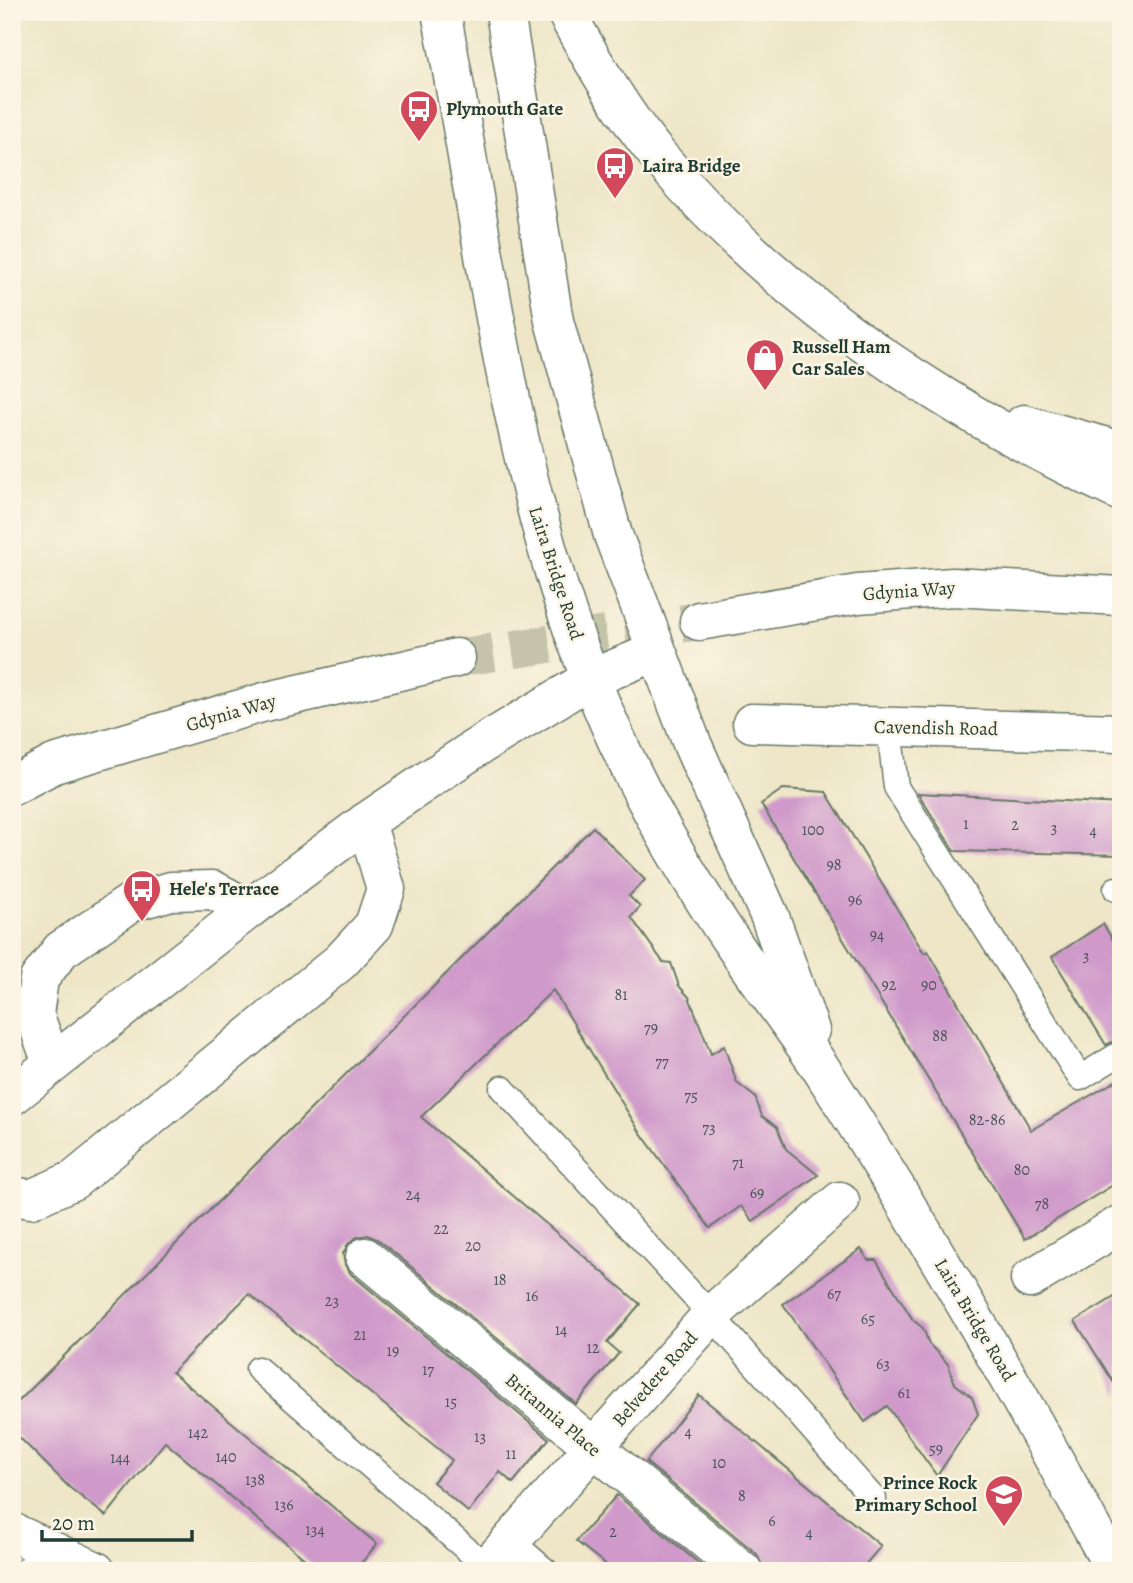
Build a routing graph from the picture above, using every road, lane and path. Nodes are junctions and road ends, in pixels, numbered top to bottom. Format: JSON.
{"nodes":[{"id":1,"x":441,"y":12,"type":"edge"},
{"id":2,"x":505,"y":12,"type":"edge"},
{"id":3,"x":566,"y":12,"type":"edge"},
{"id":4,"x":955,"y":404,"type":"junction"},
{"id":5,"x":1121,"y":452,"type":"edge"},
{"id":6,"x":1121,"y":492,"type":"edge"},
{"id":7,"x":1121,"y":596,"type":"edge"},
{"id":8,"x":699,"y":621,"type":"tunnel mouth"},
{"id":9,"x":655,"y":652,"type":"junction"},
{"id":10,"x":456,"y":658,"type":"tunnel mouth"},
{"id":11,"x":590,"y":678,"type":"junction"},
{"id":12,"x":752,"y":723,"type":"dead end"},
{"id":13,"x":889,"y":727,"type":"junction"},
{"id":14,"x":1121,"y":733,"type":"edge"},
{"id":15,"x":12,"y":786,"type":"edge"},
{"id":16,"x":366,"y":822,"type":"junction"},
{"id":17,"x":249,"y":909,"type":"junction"},
{"id":18,"x":1121,"y":1053,"type":"edge"},
{"id":19,"x":52,"y":1063,"type":"junction"},
{"id":20,"x":826,"y":1075,"type":"junction"},
{"id":21,"x":502,"y":1088,"type":"dead end"},
{"id":22,"x":12,"y":1096,"type":"edge"},
{"id":23,"x":12,"y":1196,"type":"edge"},
{"id":24,"x":840,"y":1202,"type":"dead end"},
{"id":25,"x":1121,"y":1224,"type":"edge"},
{"id":26,"x":365,"y":1257,"type":"dead end"},
{"id":27,"x":1030,"y":1279,"type":"dead end"},
{"id":28,"x":711,"y":1315,"type":"junction"},
{"id":29,"x":258,"y":1369,"type":"dead end"},
{"id":30,"x":593,"y":1449,"type":"junction"},
{"id":31,"x":874,"y":1499,"type":"dead end"},
{"id":32,"x":12,"y":1532,"type":"edge"},
{"id":33,"x":494,"y":1560,"type":"edge"},
{"id":34,"x":37,"y":1561,"type":"edge"},
{"id":35,"x":96,"y":1571,"type":"edge"},
{"id":36,"x":546,"y":1571,"type":"edge"},
{"id":37,"x":743,"y":1571,"type":"edge"},
{"id":38,"x":1115,"y":1571,"type":"edge"}],
"edges":[{"from":1,"to":11,"type":"main road","name":"Laira Bridge Road"},
{"from":2,"to":9,"type":"main road","name":"Laira Bridge Road"},
{"from":3,"to":4,"type":"main road"},
{"from":4,"to":5,"type":"main road"},
{"from":4,"to":6,"type":"main road"},
{"from":7,"to":8,"type":"main road","name":"Gdynia Way"},
{"from":9,"to":11,"type":"main road"},
{"from":9,"to":20,"type":"main road","name":"Laira Bridge Road"},
{"from":10,"to":15,"type":"main road","name":"Gdynia Way"},
{"from":11,"to":16,"type":"main road"},
{"from":11,"to":20,"type":"main road","name":"Laira Bridge Road"},
{"from":12,"to":13,"type":"main road","name":"Cavendish Road"},
{"from":13,"to":14,"type":"main road","name":"Cavendish Road"},
{"from":13,"to":18,"type":"lane"},
{"from":16,"to":17,"type":"main road"},
{"from":16,"to":23,"type":"main road"},
{"from":17,"to":19,"type":"main road"},
{"from":17,"to":19,"type":"main road"},
{"from":19,"to":22,"type":"main road"},
{"from":20,"to":38,"type":"main road","name":"Laira Bridge Road"},
{"from":21,"to":28,"type":"lane"},
{"from":24,"to":28,"type":"main road","name":"Belvedere Road"},
{"from":25,"to":27,"type":"main road"},
{"from":26,"to":30,"type":"main road","name":"Britannia Place"},
{"from":28,"to":30,"type":"main road","name":"Belvedere Road"},
{"from":28,"to":31,"type":"lane"},
{"from":29,"to":33,"type":"lane"},
{"from":30,"to":33,"type":"main road","name":"Belvedere Road"},
{"from":30,"to":37,"type":"main road","name":"Britannia Place"},
{"from":32,"to":34,"type":"main road"},
{"from":33,"to":36,"type":"lane"},
{"from":34,"to":35,"type":"main road"}]}
